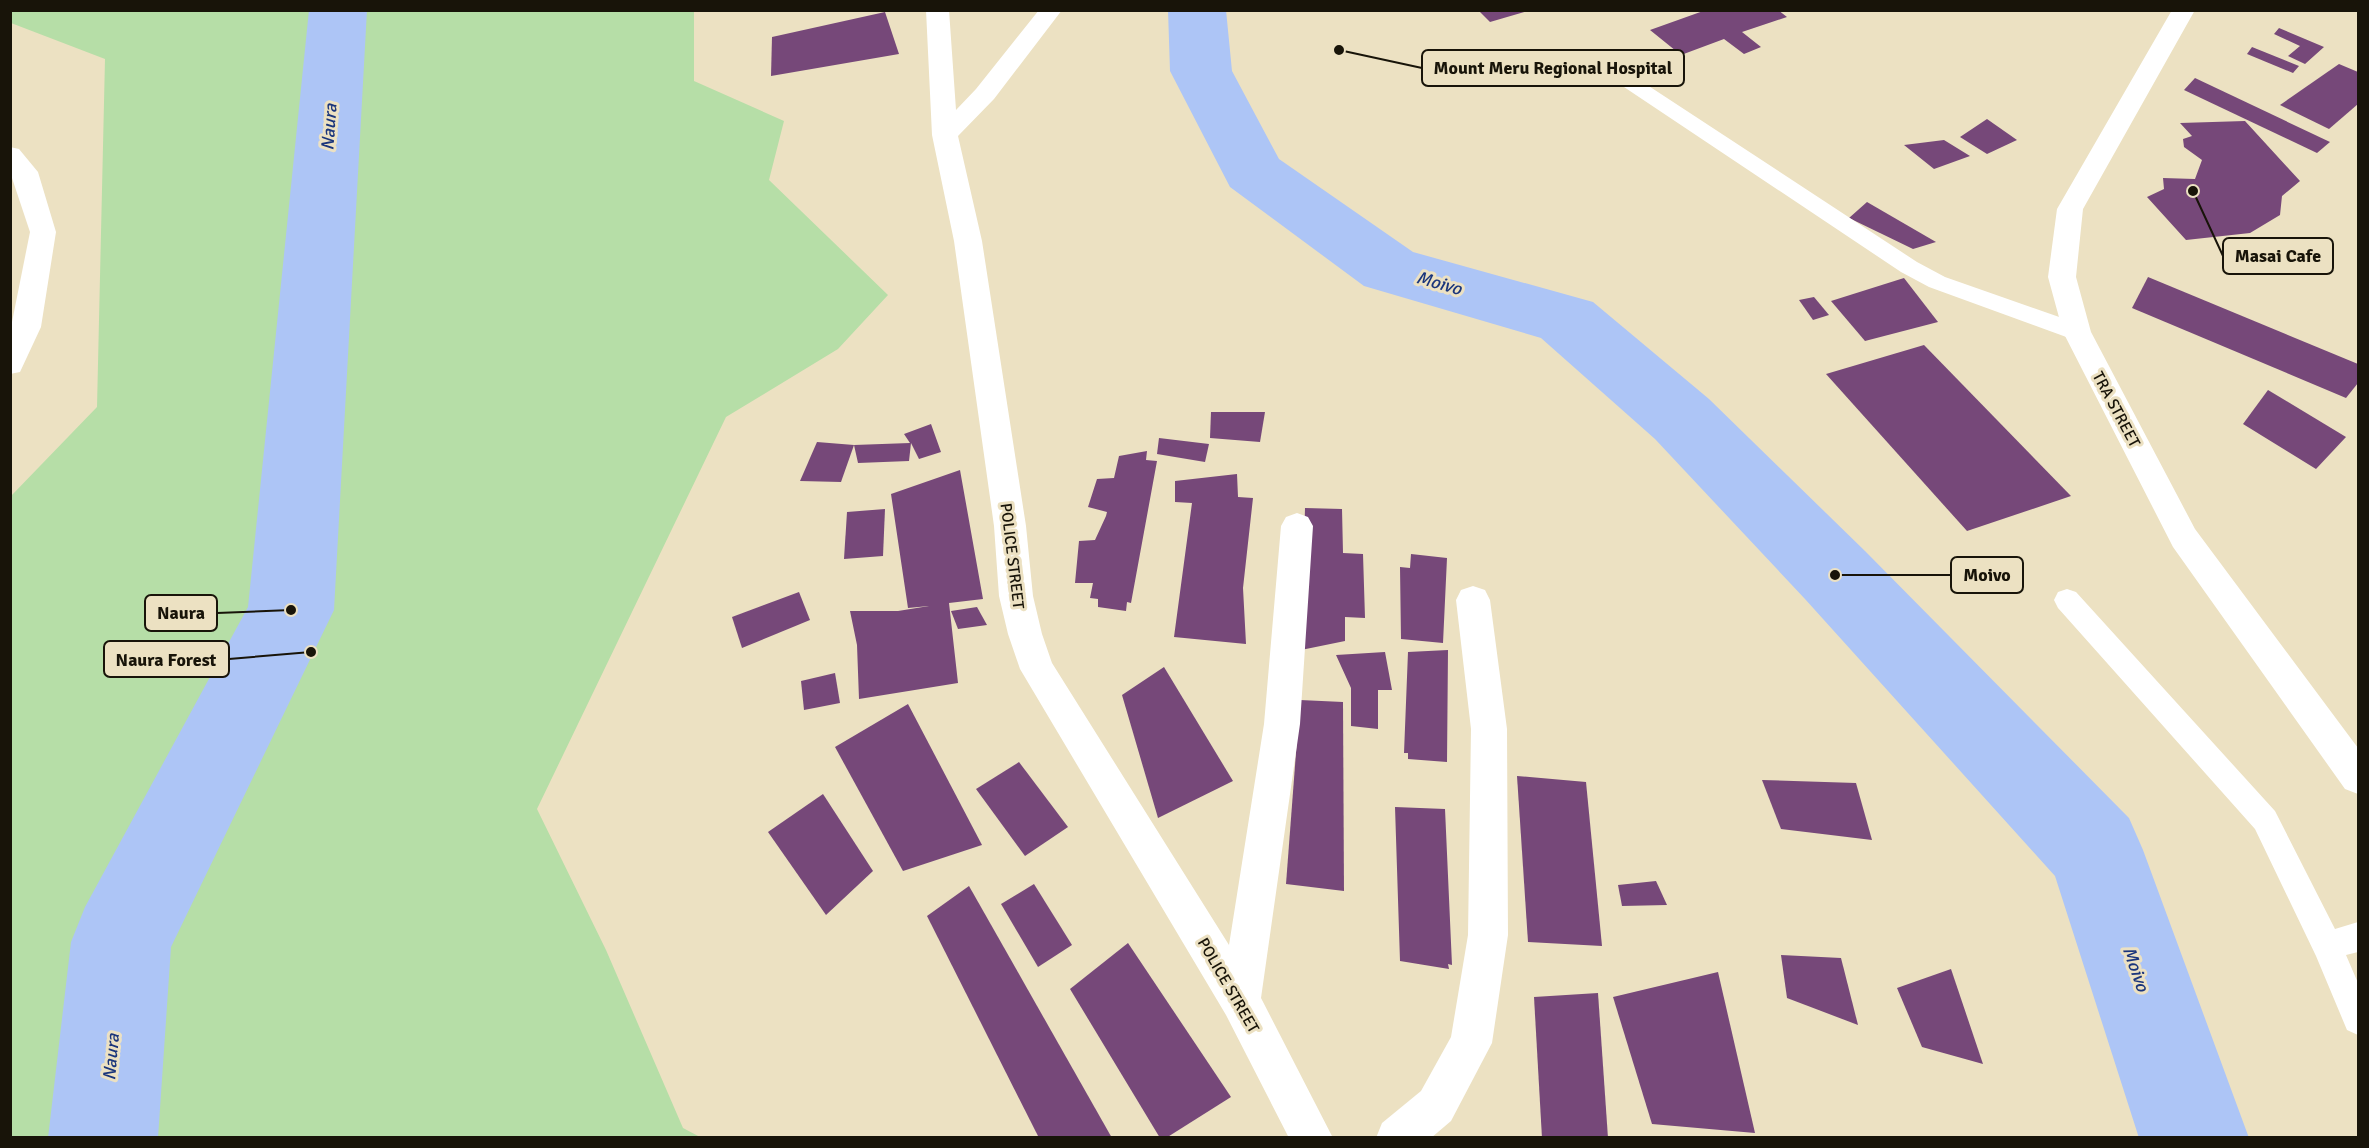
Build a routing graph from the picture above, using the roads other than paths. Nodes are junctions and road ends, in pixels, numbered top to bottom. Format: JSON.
{"nodes":[{"id":1,"x":937,"y":10,"type":"edge"},
{"id":2,"x":1051,"y":10,"type":"edge"},
{"id":3,"x":2184,"y":10,"type":"edge"},
{"id":4,"x":1628,"y":81,"type":"dead end"},
{"id":5,"x":945,"y":135,"type":"junction"},
{"id":6,"x":10,"y":155,"type":"edge"},
{"id":7,"x":2077,"y":332,"type":"junction"},
{"id":8,"x":10,"y":364,"type":"edge"},
{"id":9,"x":1297,"y":526,"type":"dead end"},
{"id":10,"x":1473,"y":600,"type":"dead end"},
{"id":11,"x":2067,"y":600,"type":"dead end"},
{"id":12,"x":2358,"y":777,"type":"edge"},
{"id":13,"x":2358,"y":937,"type":"edge"},
{"id":14,"x":2327,"y":946,"type":"junction"},
{"id":15,"x":1240,"y":1001,"type":"junction"},
{"id":16,"x":2358,"y":1019,"type":"edge"},
{"id":17,"x":1312,"y":1137,"type":"edge"},
{"id":18,"x":1397,"y":1137,"type":"edge"}],
"edges":[{"from":1,"to":5,"type":"street","name":"POLICE STREET"},
{"from":2,"to":5,"type":"street"},
{"from":3,"to":7,"type":"street","name":"TRA STREET"},
{"from":4,"to":7,"type":"lane"},
{"from":5,"to":15,"type":"street","name":"POLICE STREET"},
{"from":6,"to":8,"type":"street"},
{"from":7,"to":12,"type":"street","name":"TRA STREET"},
{"from":9,"to":15,"type":"street"},
{"from":10,"to":18,"type":"street"},
{"from":11,"to":14,"type":"lane"},
{"from":13,"to":14,"type":"lane"},
{"from":14,"to":16,"type":"lane"},
{"from":15,"to":17,"type":"street","name":"POLICE STREET"}]}
